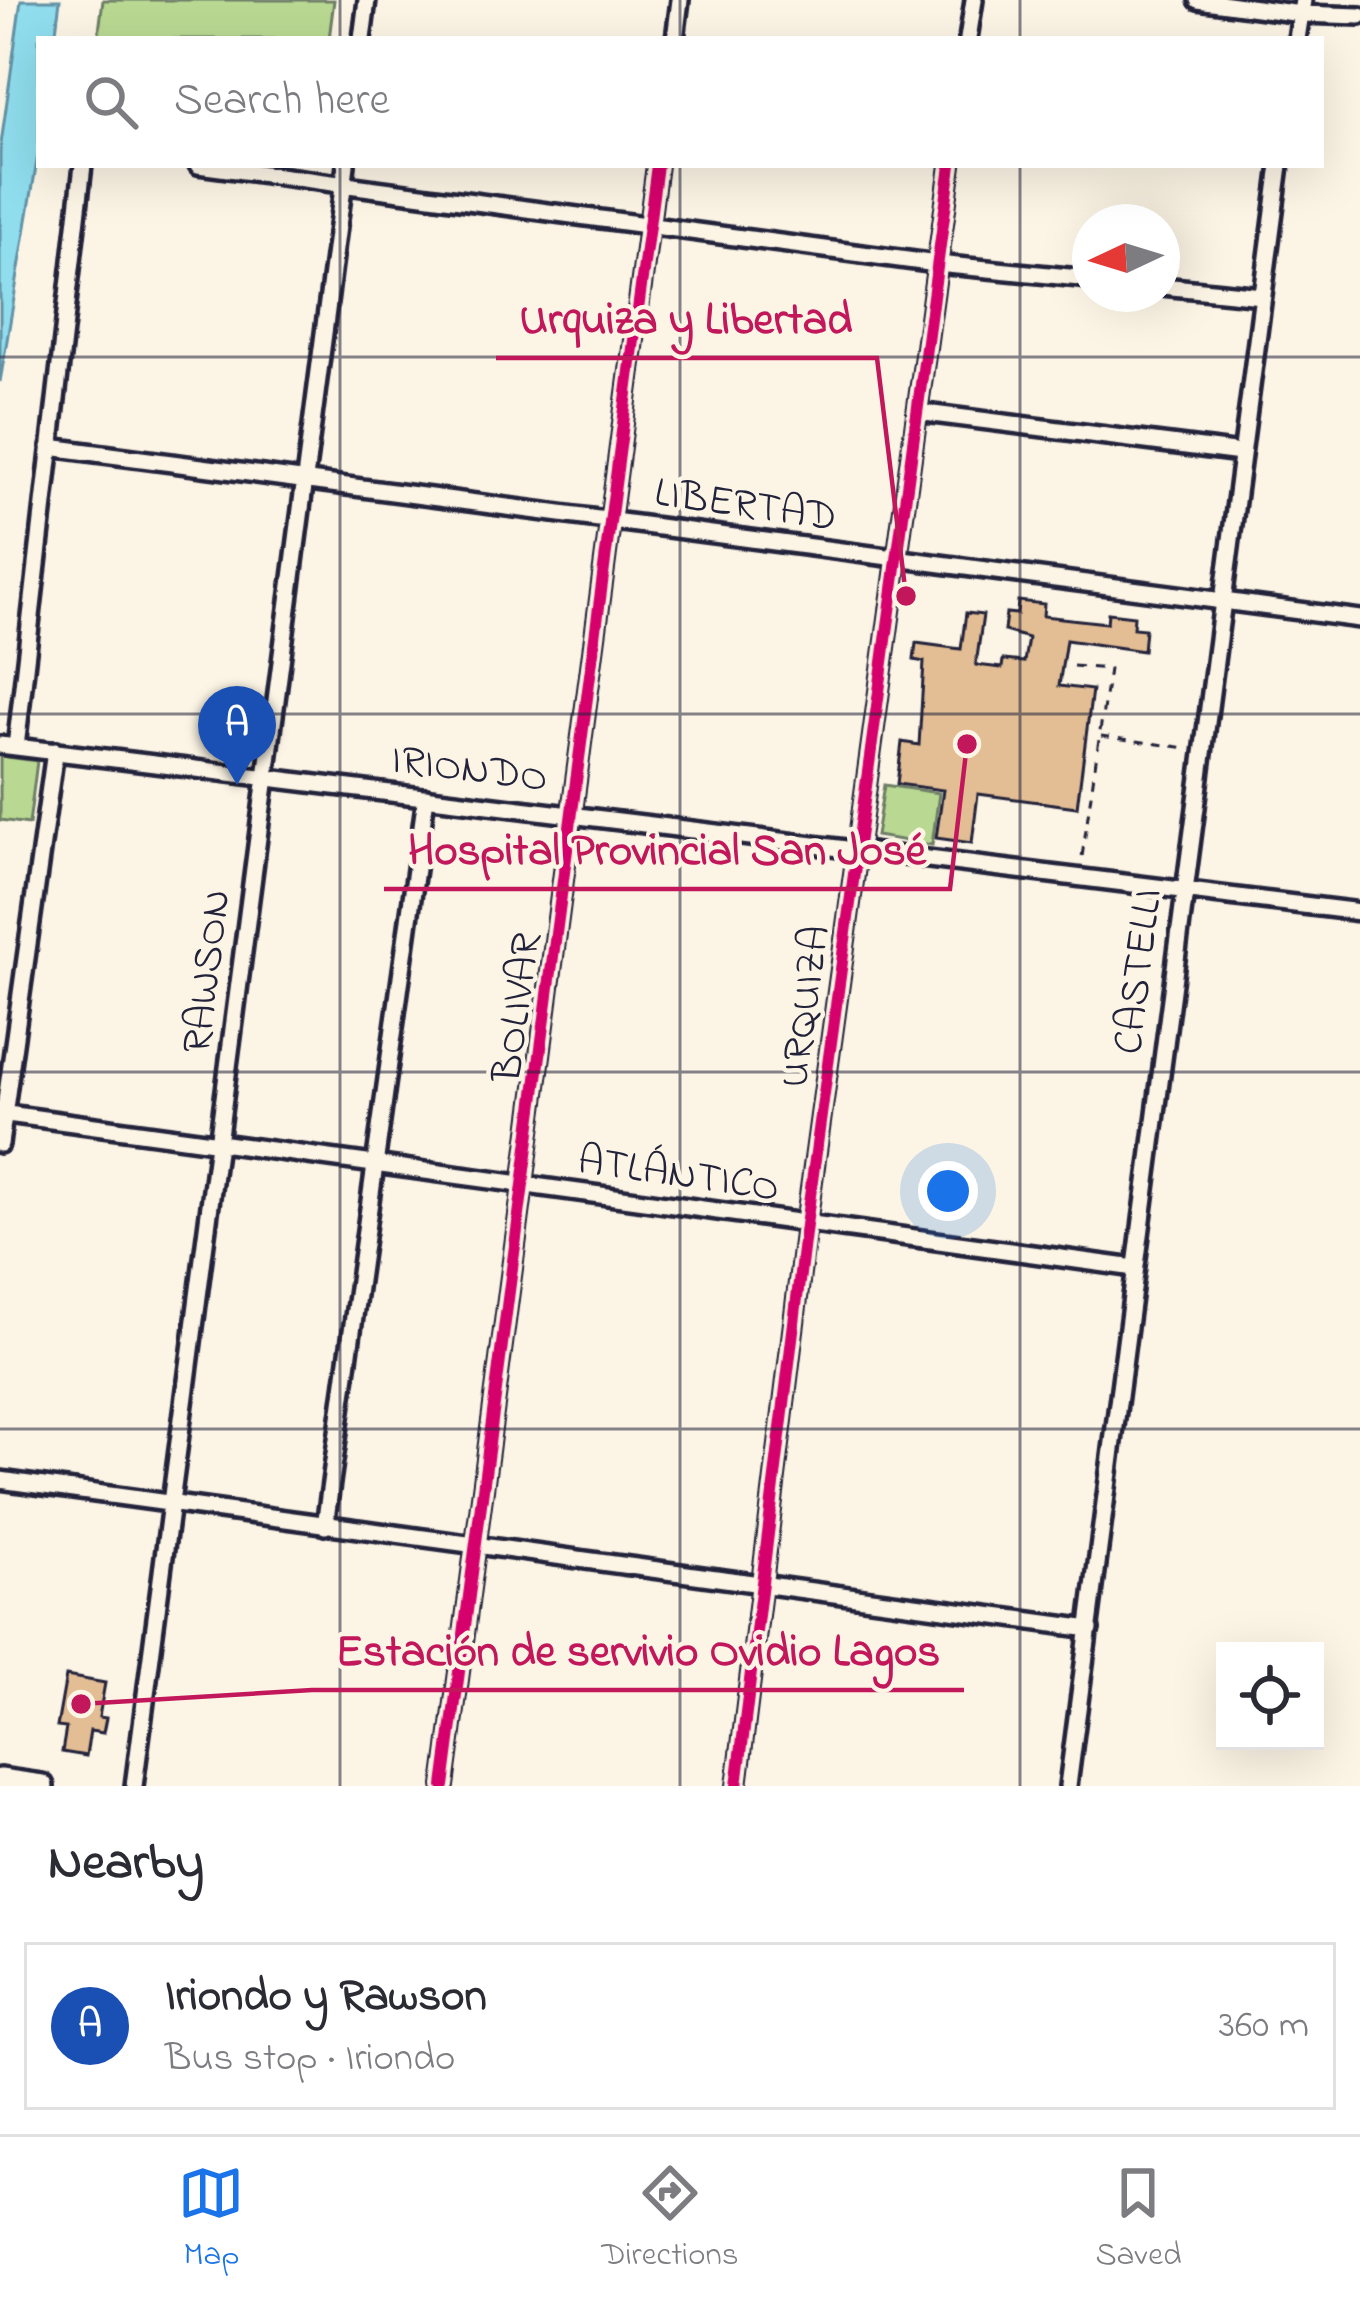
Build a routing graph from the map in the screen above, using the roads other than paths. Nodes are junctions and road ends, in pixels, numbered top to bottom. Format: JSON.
{"nodes":[{"id":1,"x":367,"y":0,"type":"edge"},
{"id":2,"x":680,"y":0,"type":"edge"},
{"id":3,"x":974,"y":0,"type":"edge"},
{"id":4,"x":1198,"y":0,"type":"edge"},
{"id":5,"x":1302,"y":7,"type":"edge"},
{"id":6,"x":1360,"y":16,"type":"edge"},
{"id":7,"x":362,"y":36,"type":"edge"},
{"id":8,"x":675,"y":36,"type":"edge"},
{"id":9,"x":968,"y":36,"type":"edge"},
{"id":10,"x":82,"y":168,"type":"edge"},
{"id":11,"x":253,"y":168,"type":"edge"},
{"id":12,"x":657,"y":168,"type":"edge"},
{"id":13,"x":951,"y":168,"type":"edge"},
{"id":14,"x":1280,"y":168,"type":"edge"},
{"id":15,"x":345,"y":173,"type":"edge"},
{"id":16,"x":648,"y":225,"type":"junction"},
{"id":17,"x":937,"y":264,"type":"junction"},
{"id":18,"x":1072,"y":277,"type":"edge"},
{"id":19,"x":1180,"y":288,"type":"edge"},
{"id":20,"x":1262,"y":296,"type":"junction"},
{"id":21,"x":917,"y":412,"type":"junction"},
{"id":22,"x":50,"y":446,"type":"junction"},
{"id":23,"x":1241,"y":453,"type":"junction"},
{"id":24,"x":305,"y":479,"type":"junction"},
{"id":25,"x":609,"y":520,"type":"junction"},
{"id":26,"x":897,"y":559,"type":"junction"},
{"id":27,"x":1221,"y":600,"type":"junction"},
{"id":28,"x":1360,"y":619,"type":"edge"},
{"id":29,"x":8,"y":746,"type":"edge"},
{"id":30,"x":55,"y":751,"type":"junction"},
{"id":31,"x":266,"y":776,"type":"junction"},
{"id":32,"x":426,"y":797,"type":"junction"},
{"id":33,"x":573,"y":815,"type":"junction"},
{"id":34,"x":857,"y":850,"type":"junction"},
{"id":35,"x":1181,"y":890,"type":"junction"},
{"id":36,"x":1360,"y":912,"type":"edge"},
{"id":37,"x":2,"y":1113,"type":"edge"},
{"id":38,"x":218,"y":1142,"type":"junction"},
{"id":39,"x":0,"y":1144,"type":"edge"},
{"id":40,"x":376,"y":1166,"type":"junction"},
{"id":41,"x":523,"y":1186,"type":"junction"},
{"id":42,"x":806,"y":1225,"type":"junction"},
{"id":43,"x":1135,"y":1268,"type":"junction"},
{"id":44,"x":0,"y":1480,"type":"edge"},
{"id":45,"x":168,"y":1502,"type":"junction"},
{"id":46,"x":325,"y":1526,"type":"junction"},
{"id":47,"x":474,"y":1548,"type":"junction"},
{"id":48,"x":761,"y":1588,"type":"junction"},
{"id":49,"x":1090,"y":1629,"type":"junction"},
{"id":50,"x":0,"y":1780,"type":"edge"},
{"id":51,"x":42,"y":1786,"type":"edge"},
{"id":52,"x":134,"y":1786,"type":"edge"},
{"id":53,"x":444,"y":1786,"type":"edge"},
{"id":54,"x":737,"y":1786,"type":"edge"},
{"id":55,"x":1068,"y":1786,"type":"edge"}],
"edges":[{"from":1,"to":7,"type":"street"},
{"from":2,"to":8,"type":"street"},
{"from":3,"to":9,"type":"street"},
{"from":4,"to":5,"type":"street"},
{"from":5,"to":6,"type":"street"},
{"from":10,"to":22,"type":"street"},
{"from":11,"to":15,"type":"street"},
{"from":12,"to":16,"type":"street","name":"BOLIVAR"},
{"from":13,"to":17,"type":"street","name":"URQUIZA"},
{"from":14,"to":20,"type":"street","name":"CASTELLI"},
{"from":15,"to":16,"type":"street"},
{"from":15,"to":24,"type":"street","name":"RAWSON"},
{"from":16,"to":17,"type":"street"},
{"from":16,"to":25,"type":"street","name":"BOLIVAR"},
{"from":17,"to":18,"type":"street"},
{"from":17,"to":21,"type":"street","name":"URQUIZA"},
{"from":19,"to":20,"type":"street"},
{"from":20,"to":23,"type":"street","name":"CASTELLI"},
{"from":21,"to":23,"type":"street"},
{"from":21,"to":26,"type":"street","name":"URQUIZA"},
{"from":22,"to":24,"type":"street","name":"LIBERTAD"},
{"from":22,"to":29,"type":"street"},
{"from":23,"to":27,"type":"street","name":"CASTELLI"},
{"from":24,"to":25,"type":"street","name":"LIBERTAD"},
{"from":24,"to":31,"type":"street","name":"RAWSON"},
{"from":25,"to":26,"type":"street","name":"LIBERTAD"},
{"from":25,"to":33,"type":"street","name":"BOLIVAR"},
{"from":26,"to":27,"type":"street","name":"LIBERTAD"},
{"from":26,"to":34,"type":"street","name":"URQUIZA"},
{"from":27,"to":28,"type":"street","name":"LIBERTAD"},
{"from":27,"to":35,"type":"street","name":"CASTELLI"},
{"from":29,"to":30,"type":"street","name":"IRIONDO"},
{"from":30,"to":31,"type":"street","name":"IRIONDO"},
{"from":30,"to":37,"type":"street"},
{"from":31,"to":32,"type":"street","name":"IRIONDO"},
{"from":31,"to":38,"type":"street","name":"RAWSON"},
{"from":32,"to":33,"type":"street","name":"IRIONDO"},
{"from":32,"to":40,"type":"street"},
{"from":33,"to":34,"type":"street","name":"IRIONDO"},
{"from":33,"to":41,"type":"street","name":"BOLIVAR"},
{"from":34,"to":35,"type":"street","name":"IRIONDO"},
{"from":34,"to":42,"type":"street","name":"URQUIZA"},
{"from":35,"to":36,"type":"street","name":"IRIONDO"},
{"from":35,"to":43,"type":"street","name":"CASTELLI"},
{"from":37,"to":38,"type":"street","name":"ATLÁNTICO"},
{"from":37,"to":39,"type":"street"},
{"from":38,"to":40,"type":"street","name":"ATLÁNTICO"},
{"from":38,"to":45,"type":"street","name":"RAWSON"},
{"from":40,"to":41,"type":"street","name":"ATLÁNTICO"},
{"from":40,"to":46,"type":"street"},
{"from":41,"to":42,"type":"street","name":"ATLÁNTICO"},
{"from":41,"to":47,"type":"street","name":"BOLIVAR"},
{"from":42,"to":43,"type":"street","name":"ATLÁNTICO"},
{"from":42,"to":48,"type":"street","name":"URQUIZA"},
{"from":43,"to":49,"type":"street","name":"CASTELLI"},
{"from":44,"to":45,"type":"street"},
{"from":45,"to":46,"type":"street"},
{"from":45,"to":52,"type":"street","name":"RAWSON"},
{"from":46,"to":47,"type":"street"},
{"from":47,"to":48,"type":"street"},
{"from":47,"to":53,"type":"street","name":"BOLIVAR"},
{"from":48,"to":49,"type":"street"},
{"from":48,"to":54,"type":"street","name":"URQUIZA"},
{"from":49,"to":55,"type":"street","name":"CASTELLI"},
{"from":50,"to":51,"type":"main road"}]}
